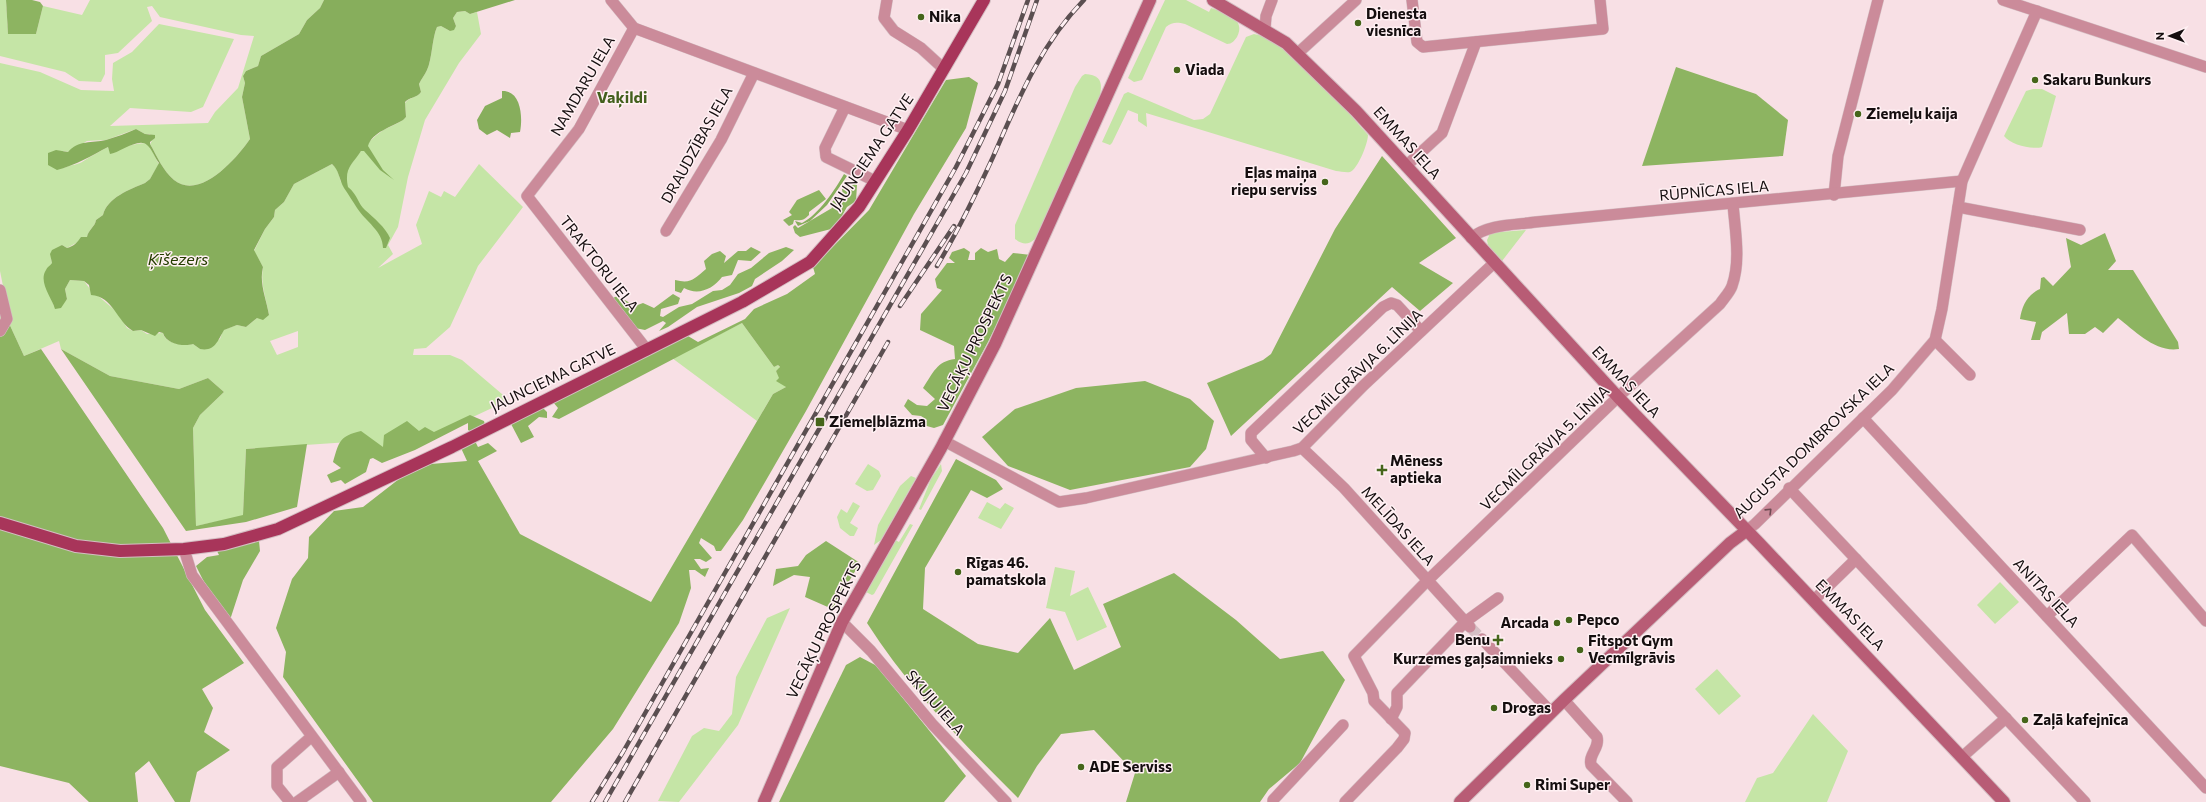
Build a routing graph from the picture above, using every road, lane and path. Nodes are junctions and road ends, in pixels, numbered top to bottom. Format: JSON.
{"nodes":[{"id":1,"x":611,"y":0,"type":"edge"},
{"id":2,"x":887,"y":0,"type":"edge"},
{"id":3,"x":984,"y":0,"type":"edge"},
{"id":4,"x":1150,"y":0,"type":"edge"},
{"id":5,"x":1213,"y":0,"type":"edge"},
{"id":6,"x":1272,"y":0,"type":"edge"},
{"id":7,"x":1356,"y":0,"type":"edge"},
{"id":8,"x":1412,"y":0,"type":"edge"},
{"id":9,"x":1600,"y":0,"type":"edge"},
{"id":10,"x":1878,"y":0,"type":"edge"},
{"id":11,"x":2003,"y":0,"type":"edge"},
{"id":12,"x":2037,"y":11,"type":"junction"},
{"id":13,"x":634,"y":28,"type":"junction"},
{"id":14,"x":1265,"y":29,"type":"junction"},
{"id":15,"x":1476,"y":42,"type":"junction"},
{"id":16,"x":1298,"y":53,"type":"junction"},
{"id":17,"x":2206,"y":67,"type":"edge"},
{"id":18,"x":944,"y":68,"type":"junction"},
{"id":19,"x":754,"y":74,"type":"junction"},
{"id":20,"x":844,"y":107,"type":"junction"},
{"id":21,"x":908,"y":130,"type":"junction"},
{"id":22,"x":1406,"y":166,"type":"junction"},
{"id":23,"x":875,"y":181,"type":"junction"},
{"id":24,"x":1962,"y":181,"type":"junction"},
{"id":25,"x":1834,"y":194,"type":"junction"},
{"id":26,"x":527,"y":196,"type":"joint"},
{"id":27,"x":1733,"y":204,"type":"junction"},
{"id":28,"x":1958,"y":207,"type":"junction"},
{"id":29,"x":2080,"y":230,"type":"dead end"},
{"id":30,"x":666,"y":231,"type":"dead end"},
{"id":31,"x":1471,"y":238,"type":"junction"},
{"id":32,"x":1494,"y":263,"type":"junction"},
{"id":33,"x":0,"y":290,"type":"edge"},
{"id":34,"x":0,"y":331,"type":"edge"},
{"id":35,"x":1421,"y":331,"type":"junction"},
{"id":36,"x":1935,"y":340,"type":"junction"},
{"id":37,"x":647,"y":350,"type":"junction"},
{"id":38,"x":1970,"y":375,"type":"dead end"},
{"id":39,"x":1618,"y":398,"type":"junction"},
{"id":40,"x":1863,"y":418,"type":"junction"},
{"id":41,"x":944,"y":441,"type":"junction"},
{"id":42,"x":1302,"y":448,"type":"junction"},
{"id":43,"x":1266,"y":458,"type":"junction"},
{"id":44,"x":1789,"y":488,"type":"junction"},
{"id":45,"x":0,"y":523,"type":"edge"},
{"id":46,"x":1746,"y":531,"type":"junction"},
{"id":47,"x":184,"y":548,"type":"junction"},
{"id":48,"x":1856,"y":559,"type":"junction"},
{"id":49,"x":1427,"y":581,"type":"junction"},
{"id":50,"x":1498,"y":598,"type":"dead end"},
{"id":51,"x":1814,"y":600,"type":"junction"},
{"id":52,"x":2047,"y":616,"type":"junction"},
{"id":53,"x":2206,"y":621,"type":"edge"},
{"id":54,"x":842,"y":622,"type":"junction"},
{"id":55,"x":1467,"y":625,"type":"junction"},
{"id":56,"x":1482,"y":639,"type":"tunnel mouth"},
{"id":57,"x":1564,"y":700,"type":"junction"},
{"id":58,"x":1551,"y":712,"type":"junction"},
{"id":59,"x":2006,"y":718,"type":"junction"},
{"id":60,"x":1391,"y":719,"type":"junction"},
{"id":61,"x":1343,"y":725,"type":"dead end"},
{"id":62,"x":311,"y":737,"type":"junction"},
{"id":63,"x":1962,"y":757,"type":"junction"},
{"id":64,"x":339,"y":772,"type":"junction"},
{"id":65,"x":2206,"y":788,"type":"edge"},
{"id":66,"x":290,"y":802,"type":"edge"},
{"id":67,"x":297,"y":802,"type":"edge"},
{"id":68,"x":361,"y":802,"type":"edge"},
{"id":69,"x":764,"y":802,"type":"edge"},
{"id":70,"x":1006,"y":802,"type":"edge"},
{"id":71,"x":1273,"y":802,"type":"edge"},
{"id":72,"x":1345,"y":802,"type":"edge"},
{"id":73,"x":1460,"y":802,"type":"edge"},
{"id":74,"x":1627,"y":802,"type":"edge"},
{"id":75,"x":2004,"y":802,"type":"edge"},
{"id":76,"x":2085,"y":802,"type":"edge"}],
"edges":[{"from":1,"to":13,"type":"street","name":"DRAUDZĪBAS IELA"},
{"from":2,"to":18,"type":"street"},
{"from":3,"to":18,"type":"main road","name":"JAUNCIEMA GATVE"},
{"from":4,"to":41,"type":"main road","name":"VECĀĶU PROSPEKTS"},
{"from":5,"to":14,"type":"main road","name":"EMMAS IELA"},
{"from":6,"to":14,"type":"street"},
{"from":7,"to":16,"type":"street"},
{"from":8,"to":15,"type":"street"},
{"from":9,"to":15,"type":"street"},
{"from":10,"to":25,"type":"street"},
{"from":11,"to":12,"type":"street"},
{"from":12,"to":17,"type":"street"},
{"from":12,"to":24,"type":"street","name":"AUGUSTA DOMBROVSKA IELA"},
{"from":13,"to":19,"type":"street","name":"DRAUDZĪBAS IELA"},
{"from":13,"to":26,"type":"street","name":"NAMDARU IELA"},
{"from":14,"to":16,"type":"main road","name":"EMMAS IELA"},
{"from":15,"to":22,"type":"street"},
{"from":16,"to":22,"type":"main road","name":"EMMAS IELA"},
{"from":18,"to":21,"type":"main road","name":"JAUNCIEMA GATVE"},
{"from":19,"to":20,"type":"street","name":"DRAUDZĪBAS IELA"},
{"from":19,"to":30,"type":"street","name":"DRAUDZĪBAS IELA"},
{"from":20,"to":21,"type":"street","name":"DRAUDZĪBAS IELA"},
{"from":20,"to":23,"type":"street"},
{"from":21,"to":23,"type":"main road","name":"JAUNCIEMA GATVE"},
{"from":22,"to":31,"type":"main road","name":"EMMAS IELA"},
{"from":23,"to":37,"type":"main road","name":"JAUNCIEMA GATVE"},
{"from":24,"to":25,"type":"street","name":"RŪPNĪCAS IELA"},
{"from":24,"to":28,"type":"street","name":"AUGUSTA DOMBROVSKA IELA"},
{"from":25,"to":27,"type":"street","name":"RŪPNĪCAS IELA"},
{"from":26,"to":37,"type":"street","name":"TRAKTORU IELA"},
{"from":27,"to":31,"type":"street","name":"RŪPNĪCAS IELA"},
{"from":27,"to":39,"type":"street","name":"VECMĪLGRĀVJA 5. LĪNIJA"},
{"from":28,"to":29,"type":"street"},
{"from":28,"to":36,"type":"street","name":"AUGUSTA DOMBROVSKA IELA"},
{"from":31,"to":32,"type":"main road","name":"EMMAS IELA"},
{"from":32,"to":35,"type":"street","name":"VECMĪLGRĀVJA 6. LĪNIJA"},
{"from":32,"to":39,"type":"main road","name":"EMMAS IELA"},
{"from":33,"to":34,"type":"street"},
{"from":35,"to":42,"type":"street","name":"VECMĪLGRĀVJA 6. LĪNIJA"},
{"from":35,"to":43,"type":"street"},
{"from":36,"to":38,"type":"street"},
{"from":36,"to":40,"type":"street","name":"AUGUSTA DOMBROVSKA IELA"},
{"from":37,"to":47,"type":"main road","name":"JAUNCIEMA GATVE"},
{"from":39,"to":46,"type":"main road","name":"EMMAS IELA"},
{"from":39,"to":49,"type":"street","name":"VECMĪLGRĀVJA 5. LĪNIJA"},
{"from":40,"to":44,"type":"street","name":"AUGUSTA DOMBROVSKA IELA"},
{"from":40,"to":52,"type":"street","name":"ANITAS IELA"},
{"from":41,"to":43,"type":"street","name":"VECMĪLGRĀVJA 6. LĪNIJA"},
{"from":41,"to":54,"type":"main road","name":"VECĀĶU PROSPEKTS"},
{"from":42,"to":43,"type":"street","name":"VECMĪLGRĀVJA 6. LĪNIJA"},
{"from":42,"to":49,"type":"street","name":"MELĪDAS IELA"},
{"from":46,"to":44,"type":"street","name":"AUGUSTA DOMBROVSKA IELA","one_way":true},
{"from":44,"to":48,"type":"street"},
{"from":45,"to":47,"type":"main road","name":"JAUNCIEMA GATVE"},
{"from":46,"to":51,"type":"main road","name":"EMMAS IELA"},
{"from":46,"to":57,"type":"main road","name":"AUGUSTA DOMBROVSKA IELA"},
{"from":47,"to":62,"type":"street"},
{"from":48,"to":51,"type":"street"},
{"from":48,"to":59,"type":"street"},
{"from":49,"to":55,"type":"street","name":"MELĪDAS IELA"},
{"from":49,"to":60,"type":"street","name":"VECMĪLGRĀVJA 5. LĪNIJA"},
{"from":50,"to":55,"type":"street"},
{"from":51,"to":63,"type":"main road","name":"EMMAS IELA"},
{"from":52,"to":53,"type":"street"},
{"from":52,"to":65,"type":"street","name":"ANITAS IELA"},
{"from":54,"to":69,"type":"main road","name":"VECĀĶU PROSPEKTS"},
{"from":54,"to":70,"type":"street","name":"SKUJU IELA"},
{"from":55,"to":60,"type":"street"},
{"from":56,"to":58,"type":"street"},
{"from":57,"to":58,"type":"main road","name":"AUGUSTA DOMBROVSKA IELA"},
{"from":57,"to":74,"type":"street"},
{"from":58,"to":73,"type":"main road","name":"AUGUSTA DOMBROVSKA IELA"},
{"from":59,"to":63,"type":"street"},
{"from":59,"to":76,"type":"street"},
{"from":60,"to":72,"type":"street"},
{"from":61,"to":71,"type":"street"},
{"from":62,"to":64,"type":"street"},
{"from":62,"to":66,"type":"street"},
{"from":63,"to":75,"type":"main road","name":"EMMAS IELA"},
{"from":64,"to":67,"type":"street"},
{"from":64,"to":68,"type":"street"}]}
